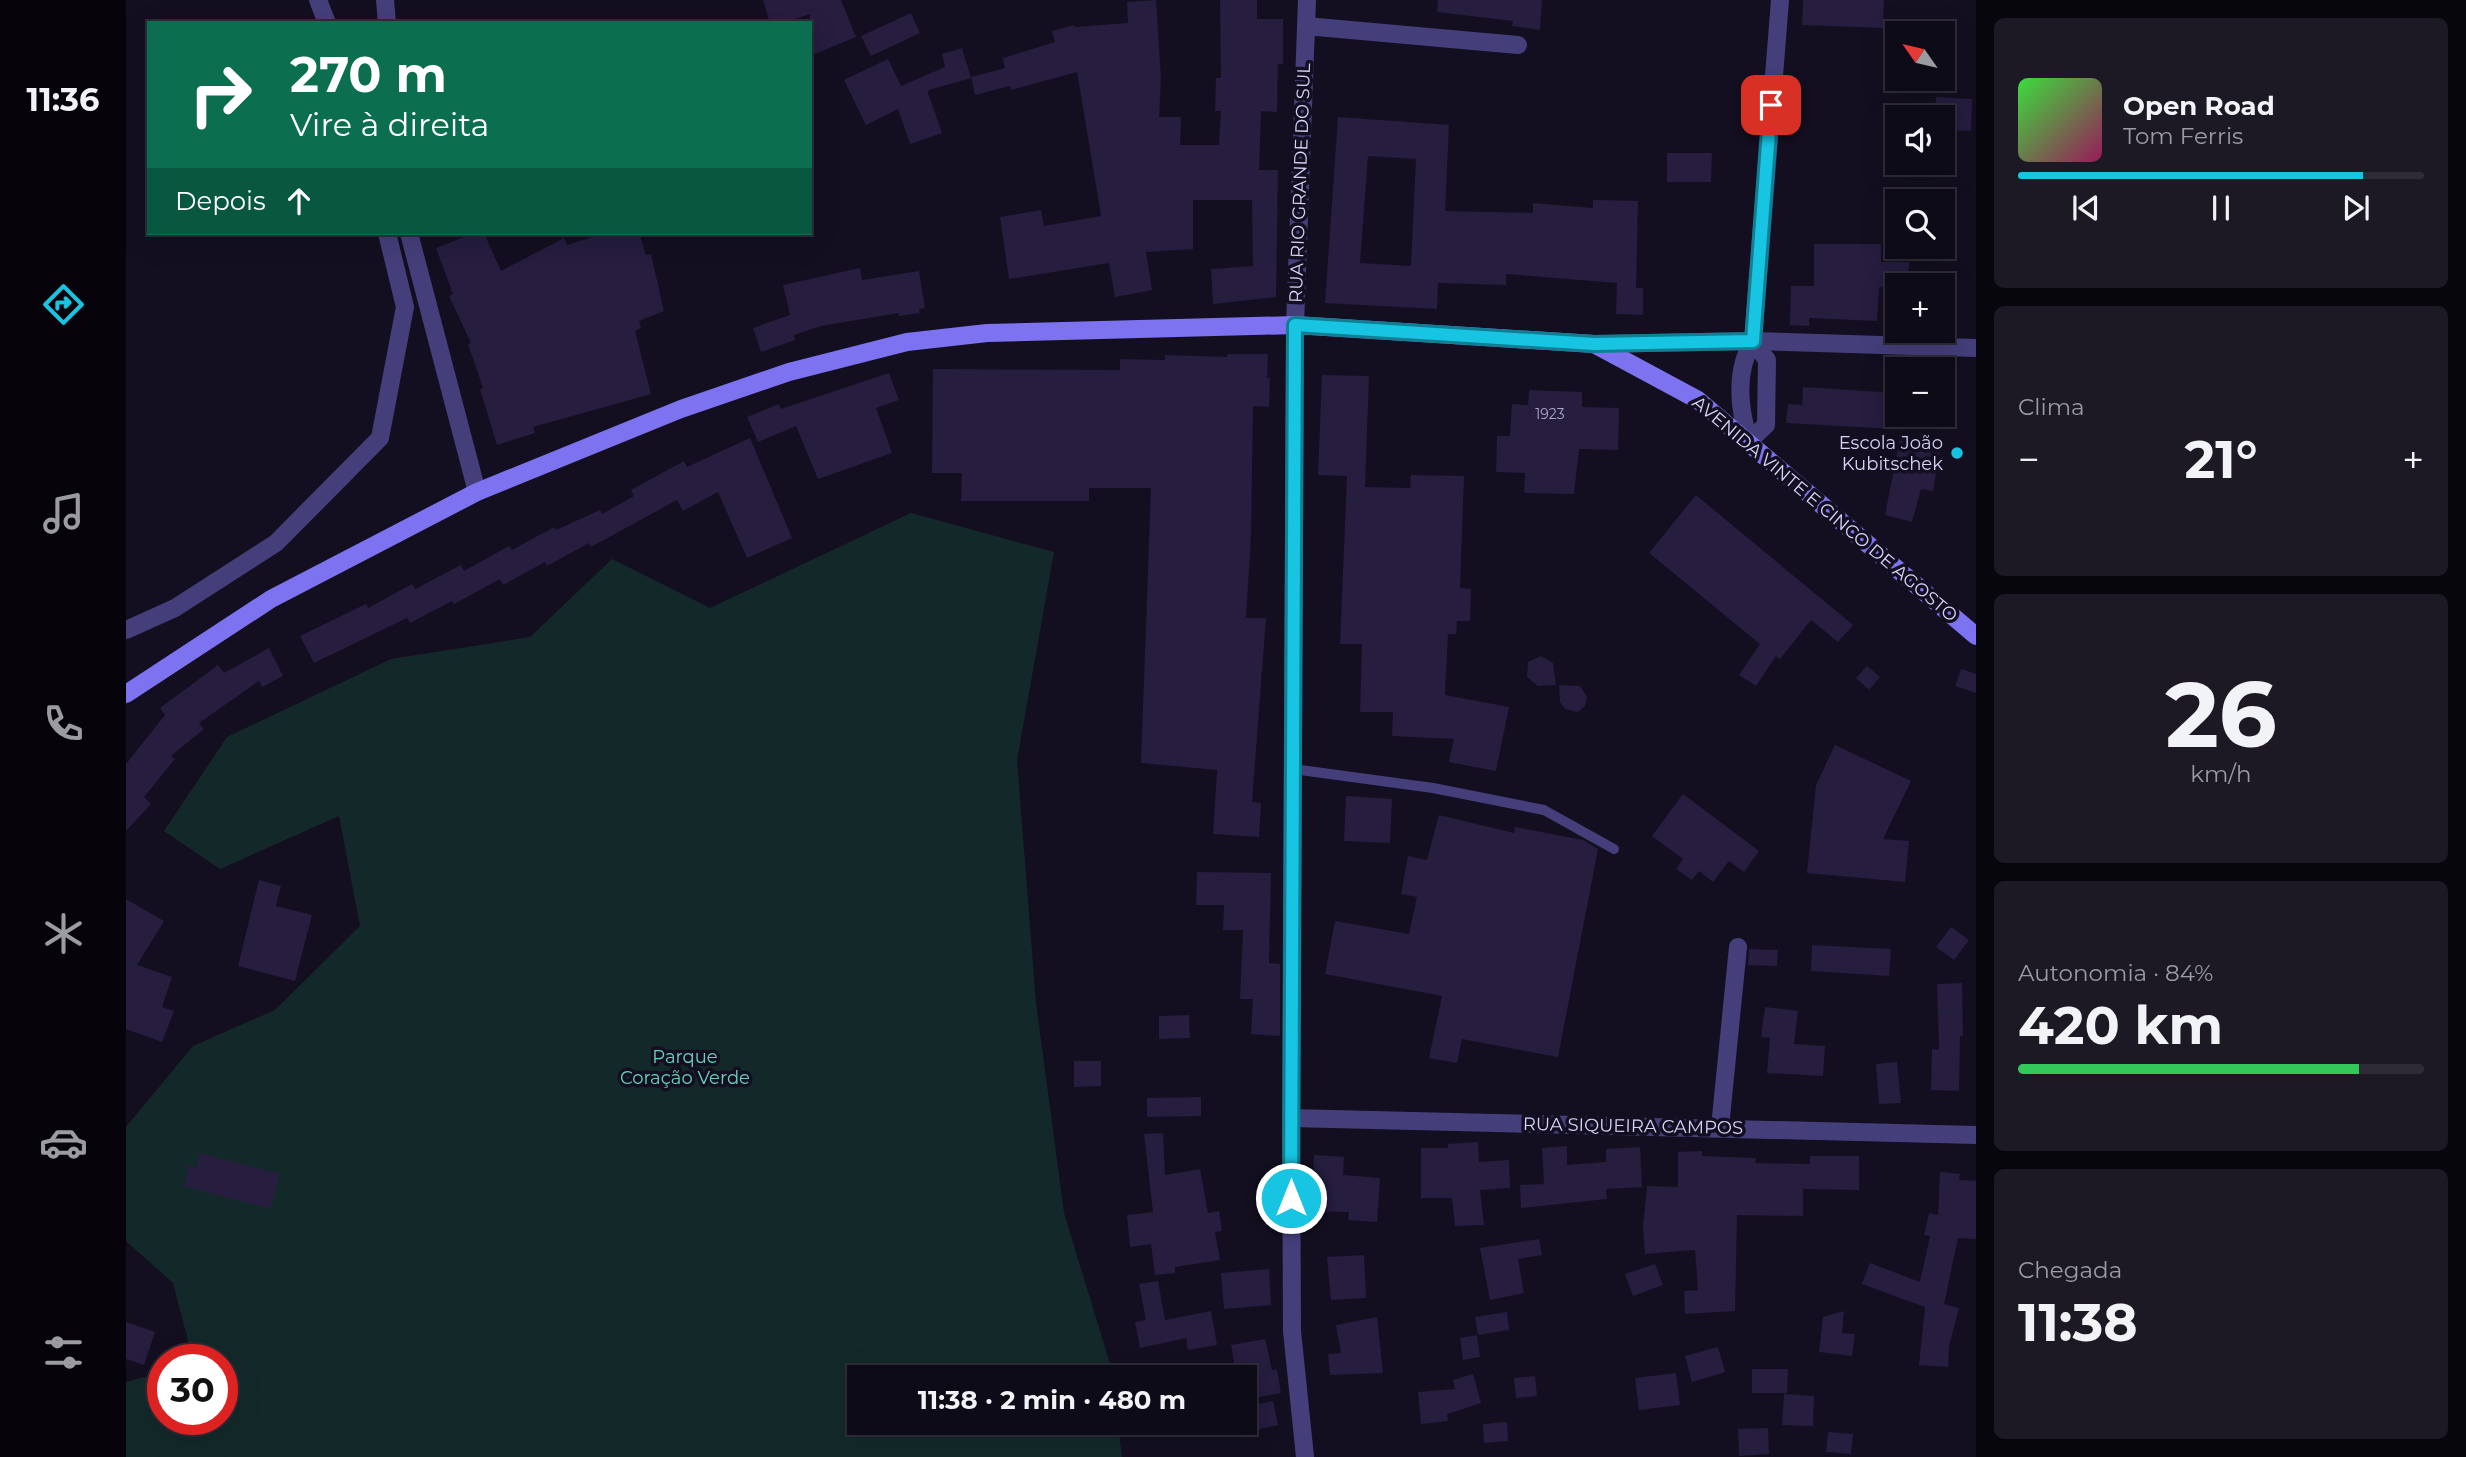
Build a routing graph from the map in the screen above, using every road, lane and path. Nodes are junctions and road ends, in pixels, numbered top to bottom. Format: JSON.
{"nodes":[{"id":1,"x":318,"y":0,"type":"edge"},
{"id":2,"x":385,"y":0,"type":"edge"},
{"id":3,"x":1307,"y":0,"type":"edge"},
{"id":4,"x":1780,"y":0,"type":"edge"},
{"id":5,"x":326,"y":21,"type":"edge"},
{"id":6,"x":387,"y":21,"type":"edge"},
{"id":7,"x":1306,"y":26,"type":"junction"},
{"id":8,"x":1518,"y":45,"type":"dead end"},
{"id":9,"x":387,"y":235,"type":"edge"},
{"id":10,"x":410,"y":235,"type":"edge"},
{"id":11,"x":1295,"y":325,"type":"junction"},
{"id":12,"x":1753,"y":341,"type":"junction"},
{"id":13,"x":1594,"y":344,"type":"junction"},
{"id":14,"x":1976,"y":348,"type":"edge"},
{"id":15,"x":1749,"y":441,"type":"junction"},
{"id":16,"x":477,"y":492,"type":"junction"},
{"id":17,"x":126,"y":631,"type":"edge"},
{"id":18,"x":1976,"y":636,"type":"edge"},
{"id":19,"x":126,"y":694,"type":"edge"},
{"id":20,"x":1293,"y":769,"type":"junction"},
{"id":21,"x":1614,"y":849,"type":"dead end"},
{"id":22,"x":1738,"y":947,"type":"dead end"},
{"id":23,"x":1291,"y":1118,"type":"junction"},
{"id":24,"x":1720,"y":1128,"type":"junction"},
{"id":25,"x":1976,"y":1135,"type":"edge"},
{"id":26,"x":1305,"y":1457,"type":"edge"}],
"edges":[{"from":1,"to":5,"type":"street"},
{"from":2,"to":6,"type":"street"},
{"from":3,"to":7,"type":"street","name":"RUA RIO GRANDE DO SUL"},
{"from":4,"to":12,"type":"street"},
{"from":7,"to":8,"type":"street"},
{"from":7,"to":11,"type":"street","name":"RUA RIO GRANDE DO SUL"},
{"from":9,"to":17,"type":"street"},
{"from":10,"to":16,"type":"street"},
{"from":11,"to":13,"type":"main road","name":"AVENIDA VINTE E CINCO DE AGOSTO"},
{"from":11,"to":16,"type":"main road","name":"AVENIDA VINTE E CINCO DE AGOSTO"},
{"from":11,"to":20,"type":"street","name":"RUA RIO GRANDE DO SUL"},
{"from":12,"to":13,"type":"street"},
{"from":12,"to":14,"type":"street"},
{"from":12,"to":15,"type":"street"},
{"from":12,"to":15,"type":"street"},
{"from":13,"to":15,"type":"main road","name":"AVENIDA VINTE E CINCO DE AGOSTO"},
{"from":15,"to":18,"type":"main road","name":"AVENIDA VINTE E CINCO DE AGOSTO"},
{"from":16,"to":19,"type":"main road","name":"AVENIDA VINTE E CINCO DE AGOSTO"},
{"from":20,"to":21,"type":"lane"},
{"from":20,"to":23,"type":"street","name":"RUA RIO GRANDE DO SUL"},
{"from":22,"to":24,"type":"street"},
{"from":23,"to":24,"type":"street","name":"RUA SIQUEIRA CAMPOS"},
{"from":23,"to":26,"type":"street","name":"RUA RIO GRANDE DO SUL"},
{"from":24,"to":25,"type":"street","name":"RUA SIQUEIRA CAMPOS"}]}
